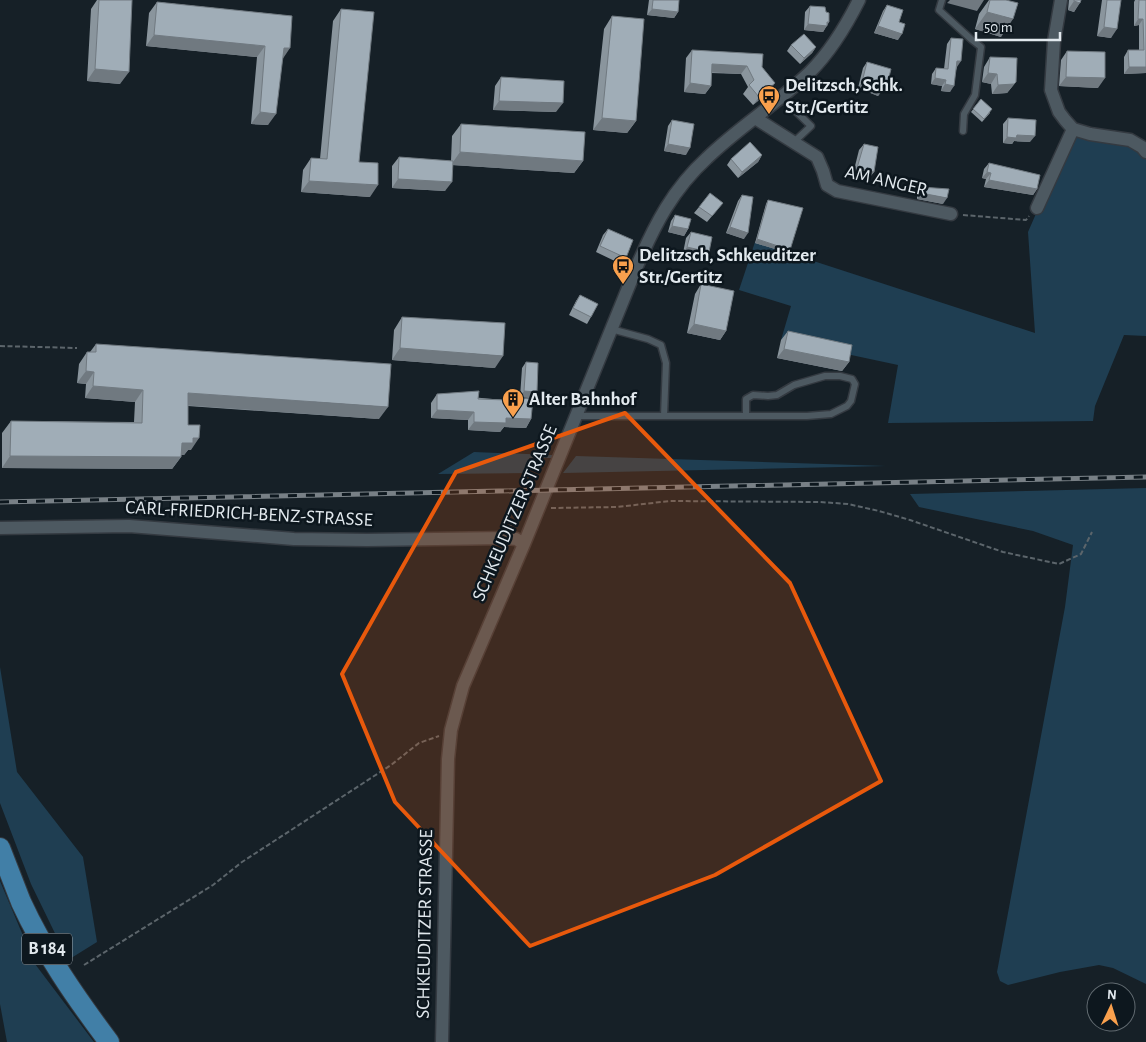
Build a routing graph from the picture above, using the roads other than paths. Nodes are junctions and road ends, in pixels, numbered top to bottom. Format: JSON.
{"nodes":[{"id":1,"x":860,"y":0,"type":"edge"},
{"id":2,"x":942,"y":0,"type":"edge"},
{"id":3,"x":1061,"y":0,"type":"edge"},
{"id":4,"x":781,"y":97,"type":"junction"},
{"id":5,"x":755,"y":118,"type":"junction"},
{"id":6,"x":1073,"y":128,"type":"junction"},
{"id":7,"x":963,"y":131,"type":"dead end"},
{"id":8,"x":794,"y":142,"type":"junction"},
{"id":9,"x":1146,"y":152,"type":"edge"},
{"id":10,"x":1037,"y":208,"type":"road end"},
{"id":11,"x":951,"y":214,"type":"road end"},
{"id":12,"x":611,"y":329,"type":"junction"},
{"id":13,"x":576,"y":416,"type":"junction"},
{"id":14,"x":664,"y":416,"type":"junction"},
{"id":15,"x":746,"y":416,"type":"junction"},
{"id":16,"x":0,"y":528,"type":"edge"},
{"id":17,"x":524,"y":544,"type":"junction"},
{"id":18,"x":0,"y":848,"type":"edge"},
{"id":19,"x":109,"y":1042,"type":"edge"},
{"id":20,"x":442,"y":1042,"type":"edge"}],
"edges":[{"from":1,"to":4,"type":"street","name":"SCHKEUDITZER STRASSE"},
{"from":2,"to":7,"type":"lane"},
{"from":3,"to":6,"type":"street"},
{"from":4,"to":5,"type":"street","name":"SCHKEUDITZER STRASSE"},
{"from":4,"to":8,"type":"lane"},
{"from":5,"to":8,"type":"street","name":"AM ANGER"},
{"from":5,"to":12,"type":"street","name":"SCHKEUDITZER STRASSE"},
{"from":6,"to":9,"type":"street"},
{"from":6,"to":10,"type":"street"},
{"from":8,"to":11,"type":"street","name":"AM ANGER"},
{"from":12,"to":13,"type":"street","name":"SCHKEUDITZER STRASSE"},
{"from":12,"to":14,"type":"lane"},
{"from":13,"to":14,"type":"lane"},
{"from":13,"to":17,"type":"street","name":"SCHKEUDITZER STRASSE"},
{"from":14,"to":15,"type":"lane"},
{"from":15,"to":15,"type":"lane"},
{"from":16,"to":17,"type":"street","name":"CARL-FRIEDRICH-BENZ-STRASSE"},
{"from":17,"to":20,"type":"street","name":"SCHKEUDITZER STRASSE"},
{"from":18,"to":19,"type":"main road","number":"B 184"}]}
